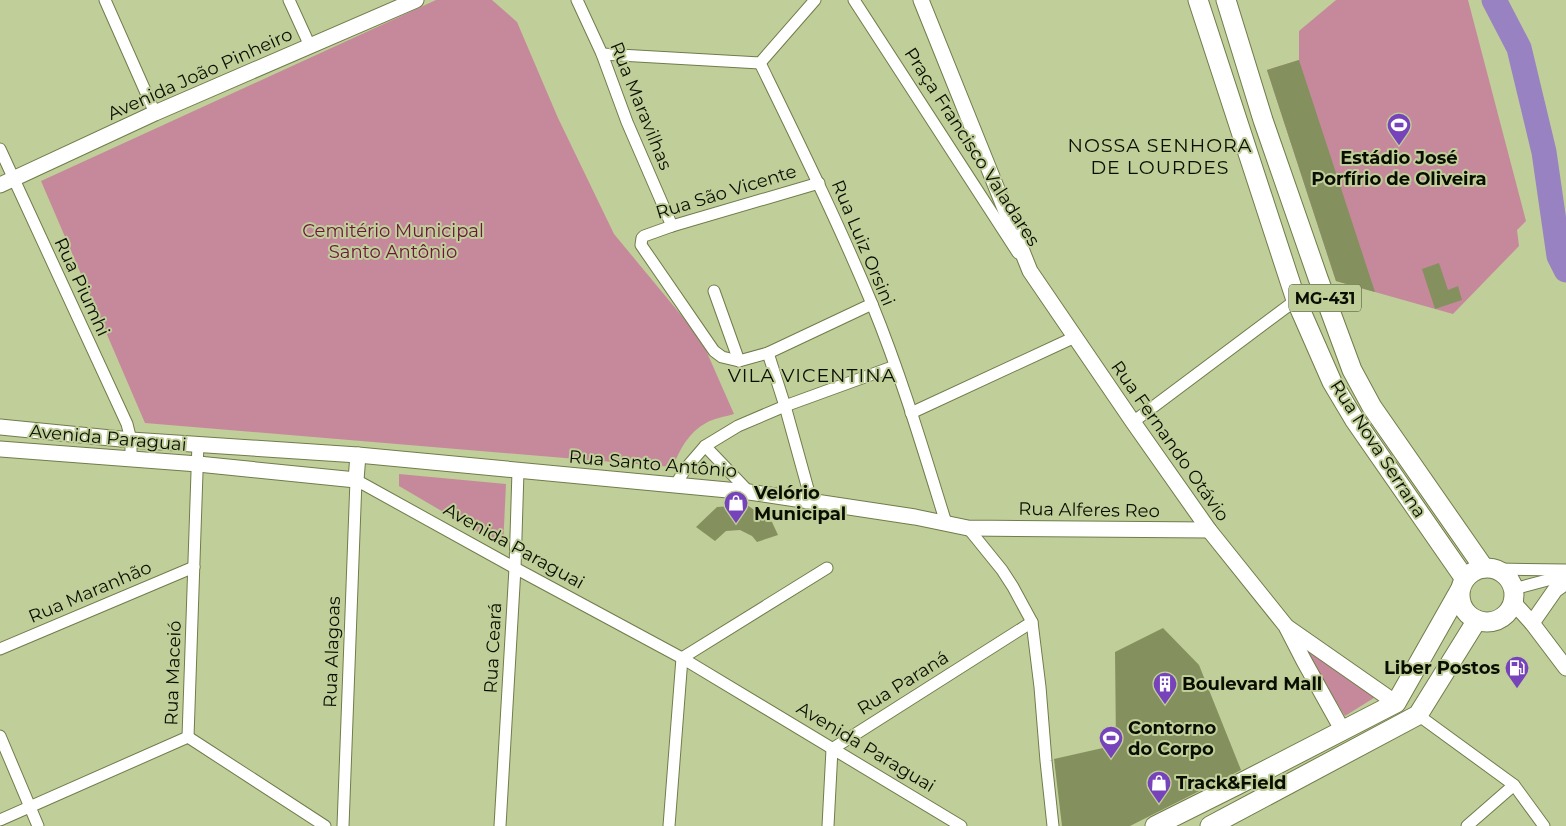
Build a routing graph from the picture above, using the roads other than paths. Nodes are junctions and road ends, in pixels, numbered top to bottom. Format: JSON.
{"nodes":[{"id":1,"x":105,"y":0,"type":"edge"},
{"id":2,"x":289,"y":0,"type":"edge"},
{"id":3,"x":416,"y":0,"type":"edge"},
{"id":4,"x":578,"y":0,"type":"edge"},
{"id":5,"x":815,"y":0,"type":"edge"},
{"id":6,"x":854,"y":0,"type":"edge"},
{"id":7,"x":921,"y":0,"type":"edge"},
{"id":8,"x":1198,"y":0,"type":"edge"},
{"id":9,"x":1226,"y":0,"type":"edge"},
{"id":10,"x":310,"y":46,"type":"junction"},
{"id":11,"x":602,"y":54,"type":"junction"},
{"id":12,"x":760,"y":63,"type":"junction"},
{"id":13,"x":155,"y":113,"type":"junction"},
{"id":14,"x":0,"y":149,"type":"edge"},
{"id":15,"x":7,"y":182,"type":"edge"},
{"id":16,"x":818,"y":183,"type":"junction"},
{"id":17,"x":672,"y":226,"type":"junction"},
{"id":18,"x":1030,"y":271,"type":"junction"},
{"id":19,"x":714,"y":291,"type":"dead end"},
{"id":20,"x":1296,"y":300,"type":"junction"},
{"id":21,"x":872,"y":304,"type":"junction"},
{"id":22,"x":1075,"y":337,"type":"junction"},
{"id":23,"x":768,"y":353,"type":"junction"},
{"id":24,"x":738,"y":361,"type":"junction"},
{"id":25,"x":895,"y":366,"type":"junction"},
{"id":26,"x":785,"y":406,"type":"junction"},
{"id":27,"x":912,"y":413,"type":"junction"},
{"id":28,"x":1133,"y":422,"type":"junction"},
{"id":29,"x":0,"y":427,"type":"edge"},
{"id":30,"x":131,"y":440,"type":"junction"},
{"id":31,"x":198,"y":443,"type":"junction"},
{"id":32,"x":705,"y":446,"type":"junction"},
{"id":33,"x":0,"y":449,"type":"edge"},
{"id":34,"x":358,"y":455,"type":"junction"},
{"id":35,"x":131,"y":458,"type":"junction"},
{"id":36,"x":198,"y":464,"type":"junction"},
{"id":37,"x":518,"y":471,"type":"junction"},
{"id":38,"x":356,"y":480,"type":"junction"},
{"id":39,"x":676,"y":484,"type":"junction"},
{"id":40,"x":749,"y":492,"type":"junction"},
{"id":41,"x":811,"y":500,"type":"junction"},
{"id":42,"x":946,"y":523,"type":"junction"},
{"id":43,"x":968,"y":528,"type":"junction"},
{"id":44,"x":1209,"y":530,"type":"junction"},
{"id":45,"x":194,"y":567,"type":"junction"},
{"id":46,"x":515,"y":568,"type":"junction"},
{"id":47,"x":827,"y":568,"type":"dead end"},
{"id":48,"x":1490,"y":568,"type":"junction"},
{"id":49,"x":1566,"y":570,"type":"edge"},
{"id":50,"x":1566,"y":575,"type":"edge"},
{"id":51,"x":1566,"y":582,"type":"edge"},
{"id":52,"x":1463,"y":584,"type":"junction"},
{"id":53,"x":1514,"y":596,"type":"junction"},
{"id":54,"x":1476,"y":620,"type":"junction"},
{"id":55,"x":1032,"y":622,"type":"junction"},
{"id":56,"x":1532,"y":623,"type":"junction"},
{"id":57,"x":1286,"y":626,"type":"junction"},
{"id":58,"x":0,"y":649,"type":"edge"},
{"id":59,"x":682,"y":658,"type":"junction"},
{"id":60,"x":1566,"y":668,"type":"edge"},
{"id":61,"x":1396,"y":703,"type":"junction"},
{"id":62,"x":1418,"y":715,"type":"junction"},
{"id":63,"x":1344,"y":731,"type":"junction"},
{"id":64,"x":0,"y":736,"type":"edge"},
{"id":65,"x":188,"y":737,"type":"junction"},
{"id":66,"x":832,"y":749,"type":"junction"},
{"id":67,"x":1514,"y":785,"type":"junction"},
{"id":68,"x":30,"y":806,"type":"junction"},
{"id":69,"x":0,"y":820,"type":"edge"},
{"id":70,"x":38,"y":826,"type":"edge"},
{"id":71,"x":325,"y":826,"type":"edge"},
{"id":72,"x":343,"y":826,"type":"edge"},
{"id":73,"x":500,"y":826,"type":"edge"},
{"id":74,"x":669,"y":826,"type":"edge"},
{"id":75,"x":828,"y":826,"type":"edge"},
{"id":76,"x":961,"y":826,"type":"edge"},
{"id":77,"x":1053,"y":826,"type":"edge"},
{"id":78,"x":1154,"y":826,"type":"edge"},
{"id":79,"x":1210,"y":826,"type":"edge"},
{"id":80,"x":1466,"y":826,"type":"edge"},
{"id":81,"x":1544,"y":826,"type":"edge"}],
"edges":[{"from":1,"to":13,"type":"street"},
{"from":2,"to":10,"type":"street"},
{"from":3,"to":10,"type":"street","name":"Avenida João Pinheiro"},
{"from":4,"to":11,"type":"street","name":"Rua Maravilhas"},
{"from":5,"to":12,"type":"street"},
{"from":6,"to":18,"type":"street","name":"Praça Francisco Valadares"},
{"from":7,"to":18,"type":"street","name":"Praça Francisco Valadares"},
{"from":8,"to":20,"type":"main road","name":"Rua Nova Serrana"},
{"from":9,"to":48,"type":"main road","name":"Rua Nova Serrana","number":"MG-431"},
{"from":10,"to":13,"type":"street","name":"Avenida João Pinheiro"},
{"from":11,"to":12,"type":"street"},
{"from":11,"to":17,"type":"street","name":"Rua Maravilhas"},
{"from":12,"to":16,"type":"street","name":"Rua Luiz Orsini"},
{"from":13,"to":15,"type":"street","name":"Avenida João Pinheiro"},
{"from":14,"to":15,"type":"street","name":"Rua Piumhi"},
{"from":15,"to":30,"type":"street","name":"Rua Piumhi"},
{"from":16,"to":17,"type":"street","name":"Rua São Vicente"},
{"from":16,"to":21,"type":"street","name":"Rua Luiz Orsini"},
{"from":17,"to":24,"type":"street","name":"Rua São Vicente"},
{"from":18,"to":22,"type":"street","name":"Rua Fernando Otávio"},
{"from":19,"to":24,"type":"street"},
{"from":20,"to":28,"type":"street"},
{"from":20,"to":52,"type":"main road","name":"Rua Nova Serrana"},
{"from":21,"to":23,"type":"street"},
{"from":21,"to":25,"type":"street","name":"Rua Luiz Orsini"},
{"from":22,"to":27,"type":"street"},
{"from":22,"to":28,"type":"street","name":"Rua Fernando Otávio"},
{"from":23,"to":24,"type":"street"},
{"from":23,"to":26,"type":"street"},
{"from":25,"to":26,"type":"street"},
{"from":25,"to":27,"type":"street","name":"Rua Luiz Orsini"},
{"from":26,"to":32,"type":"street"},
{"from":26,"to":41,"type":"street"},
{"from":27,"to":42,"type":"street","name":"Rua Luiz Orsini"},
{"from":28,"to":44,"type":"street","name":"Rua Fernando Otávio"},
{"from":29,"to":30,"type":"street","name":"Avenida Paraguai"},
{"from":30,"to":31,"type":"street","name":"Avenida Paraguai"},
{"from":30,"to":35,"type":"street","name":"Rua Piumhi"},
{"from":31,"to":34,"type":"street","name":"Avenida Paraguai"},
{"from":31,"to":36,"type":"street","name":"Rua Maceió"},
{"from":32,"to":39,"type":"street"},
{"from":32,"to":40,"type":"street"},
{"from":33,"to":35,"type":"street","name":"Avenida Paraguai"},
{"from":34,"to":37,"type":"street","name":"Avenida Paraguai"},
{"from":34,"to":38,"type":"street"},
{"from":35,"to":36,"type":"street","name":"Avenida Paraguai"},
{"from":36,"to":38,"type":"street","name":"Avenida Paraguai"},
{"from":36,"to":45,"type":"street","name":"Rua Maceió"},
{"from":37,"to":39,"type":"street","name":"Rua Santo Antônio"},
{"from":37,"to":46,"type":"street","name":"Rua Ceará"},
{"from":38,"to":46,"type":"street","name":"Avenida Paraguai"},
{"from":38,"to":72,"type":"street","name":"Rua Alagoas"},
{"from":39,"to":40,"type":"street","name":"Rua Santo Antônio"},
{"from":40,"to":41,"type":"street","name":"Rua Santo Antônio"},
{"from":41,"to":42,"type":"street","name":"Rua Santo Antônio"},
{"from":42,"to":43,"type":"street","name":"Rua Santo Antônio"},
{"from":43,"to":44,"type":"street","name":"Rua Alferes Reo"},
{"from":43,"to":55,"type":"street"},
{"from":44,"to":57,"type":"street","name":"Rua Fernando Otávio"},
{"from":45,"to":58,"type":"street","name":"Rua Maranhão"},
{"from":45,"to":65,"type":"street","name":"Rua Maceió"},
{"from":46,"to":59,"type":"street","name":"Avenida Paraguai"},
{"from":46,"to":73,"type":"street","name":"Rua Ceará"},
{"from":47,"to":59,"type":"street"},
{"from":48,"to":49,"type":"street"},
{"from":48,"to":52,"type":"main road"},
{"from":48,"to":53,"type":"main road"},
{"from":50,"to":53,"type":"street"},
{"from":51,"to":56,"type":"street"},
{"from":52,"to":54,"type":"main road"},
{"from":52,"to":61,"type":"main road"},
{"from":53,"to":54,"type":"main road"},
{"from":53,"to":56,"type":"street"},
{"from":54,"to":62,"type":"main road"},
{"from":55,"to":66,"type":"street","name":"Rua Paraná"},
{"from":55,"to":77,"type":"street"},
{"from":56,"to":60,"type":"street"},
{"from":57,"to":61,"type":"street"},
{"from":57,"to":63,"type":"street"},
{"from":59,"to":66,"type":"street","name":"Avenida Paraguai"},
{"from":59,"to":74,"type":"street"},
{"from":61,"to":63,"type":"main road"},
{"from":62,"to":67,"type":"street"},
{"from":62,"to":79,"type":"main road"},
{"from":63,"to":78,"type":"main road"},
{"from":64,"to":68,"type":"street"},
{"from":65,"to":68,"type":"street","name":"Rua Maceió"},
{"from":65,"to":71,"type":"street"},
{"from":66,"to":75,"type":"street"},
{"from":66,"to":76,"type":"street","name":"Avenida Paraguai"},
{"from":67,"to":80,"type":"street"},
{"from":67,"to":81,"type":"street"},
{"from":68,"to":69,"type":"street","name":"Rua Maceió"},
{"from":68,"to":70,"type":"street"}]}
